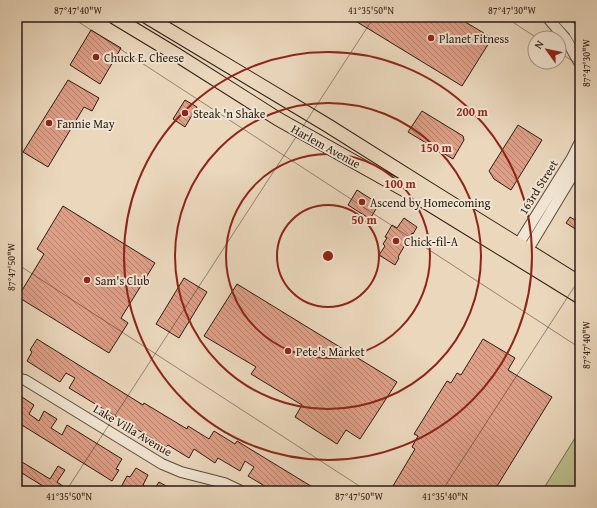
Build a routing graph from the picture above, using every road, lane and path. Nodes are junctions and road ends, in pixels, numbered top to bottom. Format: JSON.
{"nodes":[{"id":1,"x":114,"y":17,"type":"edge"},
{"id":2,"x":147,"y":17,"type":"edge"},
{"id":3,"x":547,"y":17,"type":"edge"},
{"id":4,"x":561,"y":17,"type":"edge"},
{"id":5,"x":580,"y":42,"type":"edge"},
{"id":6,"x":580,"y":64,"type":"edge"},
{"id":7,"x":580,"y":142,"type":"edge"},
{"id":8,"x":580,"y":163,"type":"edge"},
{"id":9,"x":518,"y":252,"type":"junction"},
{"id":10,"x":580,"y":283,"type":"edge"},
{"id":11,"x":580,"y":297,"type":"edge"},
{"id":12,"x":17,"y":378,"type":"edge"},
{"id":13,"x":241,"y":491,"type":"edge"}],
"edges":[{"from":1,"to":9,"type":"main road","name":"Harlem Avenue"},
{"from":2,"to":9,"type":"main road","name":"Harlem Avenue"},
{"from":3,"to":6,"type":"street"},
{"from":4,"to":5,"type":"street"},
{"from":7,"to":9,"type":"street","name":"163rd Street"},
{"from":8,"to":9,"type":"street","name":"163rd Street"},
{"from":9,"to":10,"type":"main road","name":"Harlem Avenue"},
{"from":9,"to":11,"type":"main road","name":"Harlem Avenue"},
{"from":12,"to":13,"type":"street","name":"Lake Villa Avenue"}]}
